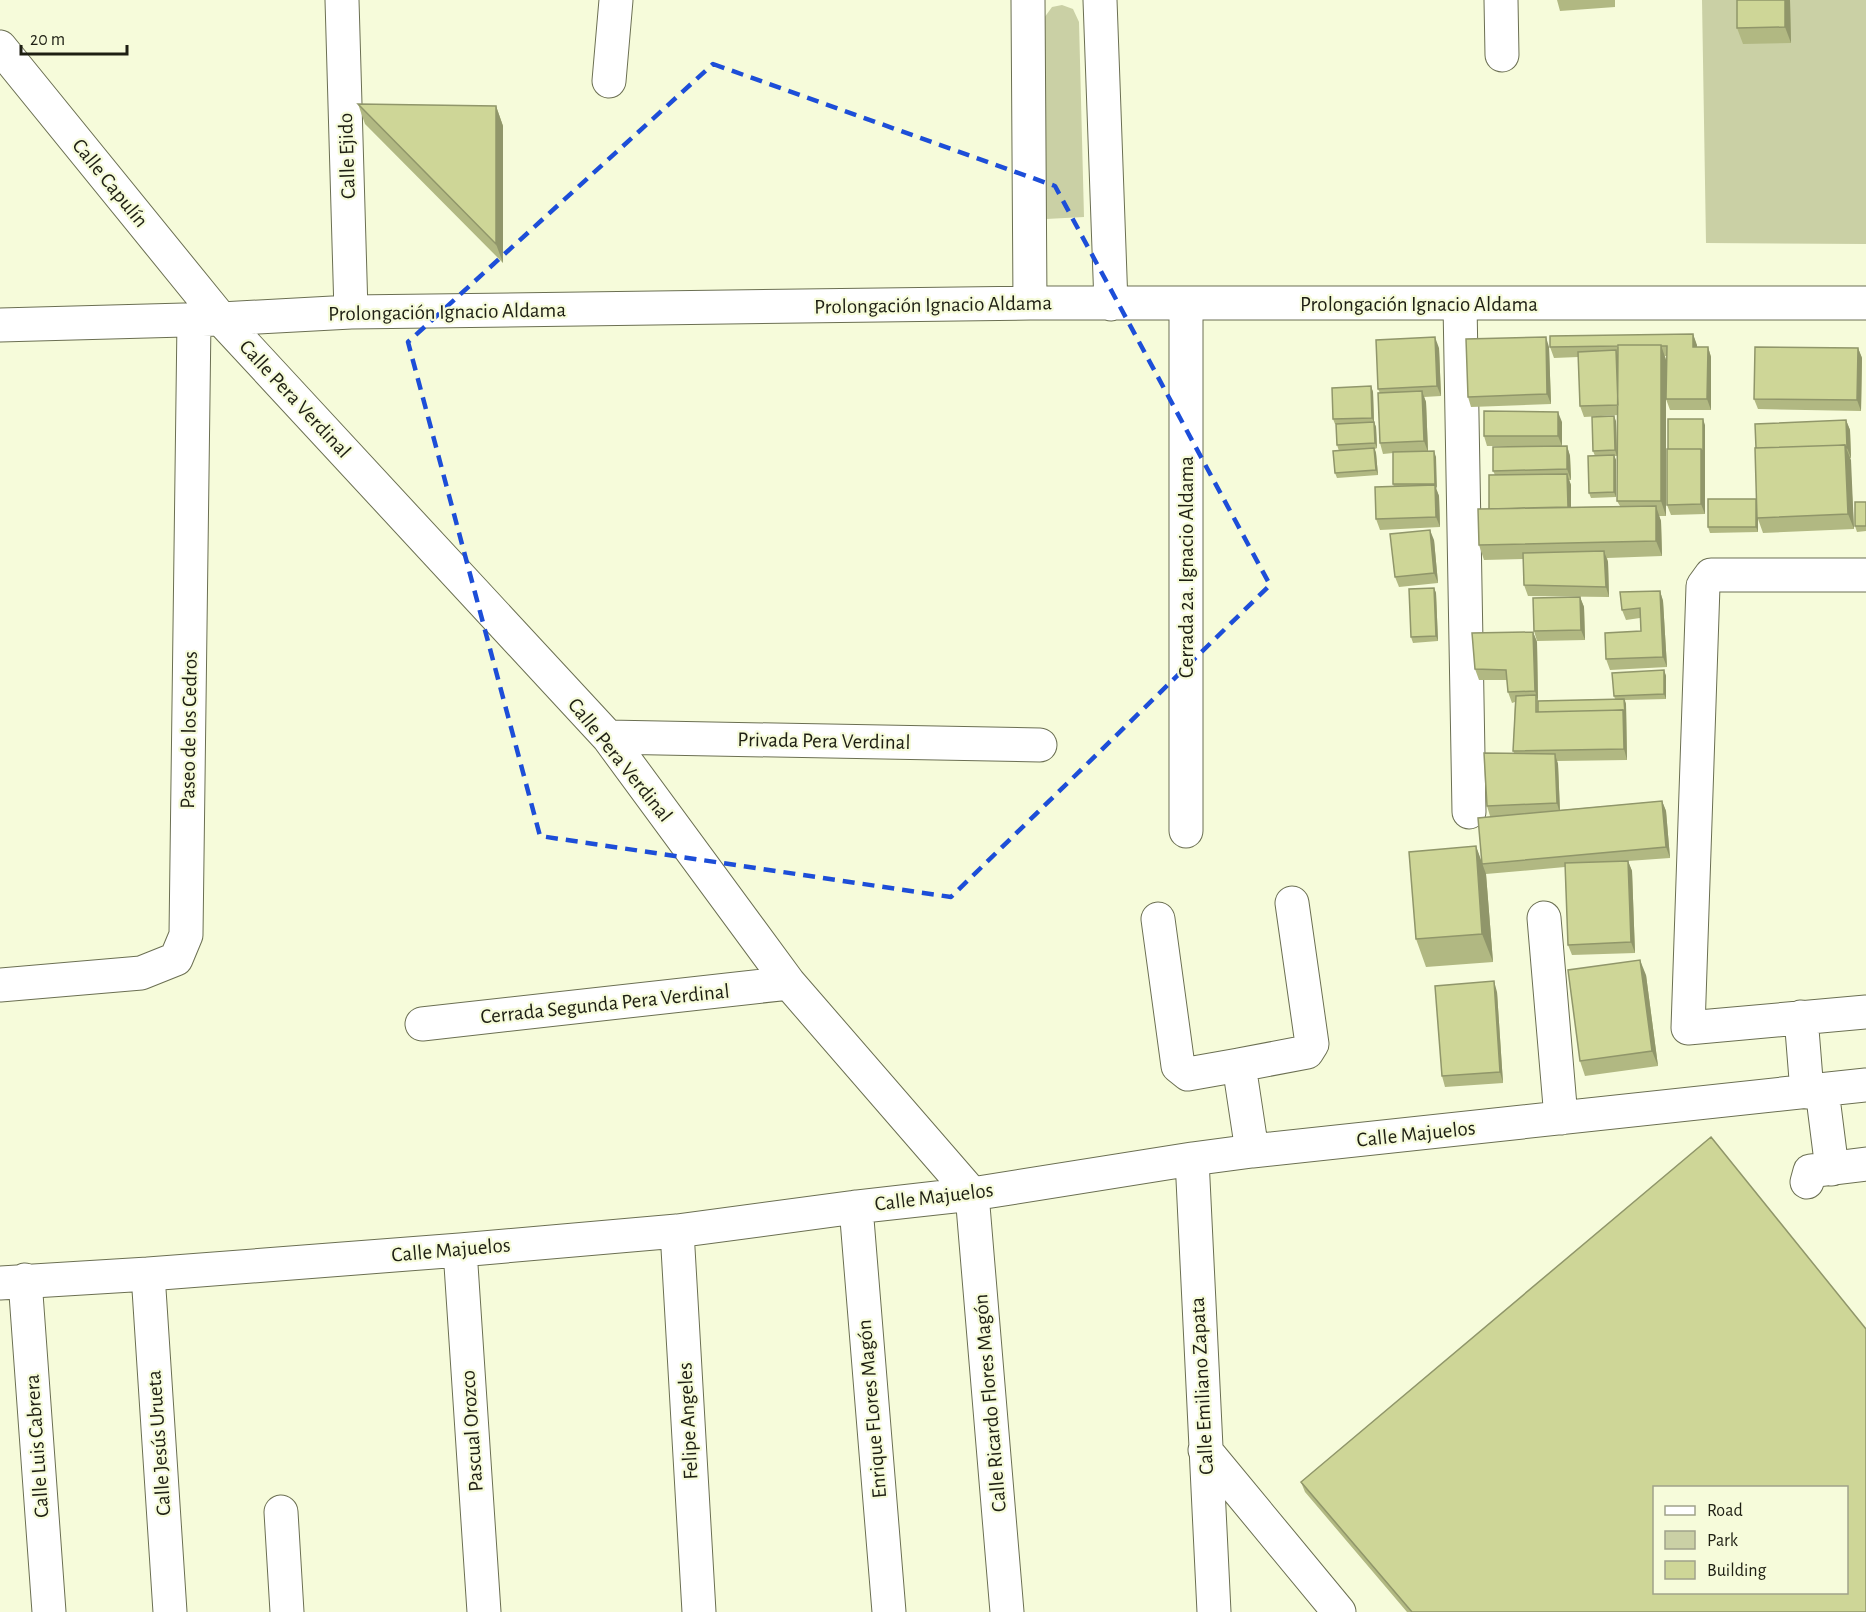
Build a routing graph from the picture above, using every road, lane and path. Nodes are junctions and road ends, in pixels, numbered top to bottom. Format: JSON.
{"nodes":[{"id":1,"x":342,"y":0,"type":"edge"},
{"id":2,"x":616,"y":0,"type":"edge"},
{"id":3,"x":1028,"y":0,"type":"edge"},
{"id":4,"x":1100,"y":0,"type":"edge"},
{"id":5,"x":1501,"y":0,"type":"edge"},
{"id":6,"x":0,"y":47,"type":"edge"},
{"id":7,"x":1502,"y":56,"type":"dead end"},
{"id":8,"x":609,"y":81,"type":"dead end"},
{"id":9,"x":1030,"y":303,"type":"junction"},
{"id":10,"x":1186,"y":303,"type":"junction"},
{"id":11,"x":1866,"y":303,"type":"edge"},
{"id":12,"x":1111,"y":304,"type":"junction"},
{"id":13,"x":1460,"y":304,"type":"junction"},
{"id":14,"x":351,"y":312,"type":"junction"},
{"id":15,"x":208,"y":320,"type":"junction"},
{"id":16,"x":0,"y":325,"type":"edge"},
{"id":17,"x":1866,"y":575,"type":"edge"},
{"id":18,"x":608,"y":737,"type":"junction"},
{"id":19,"x":1040,"y":745,"type":"dead end"},
{"id":20,"x":1469,"y":812,"type":"dead end"},
{"id":21,"x":1186,"y":831,"type":"dead end"},
{"id":22,"x":1292,"y":903,"type":"dead end"},
{"id":23,"x":1544,"y":918,"type":"dead end"},
{"id":24,"x":1158,"y":919,"type":"dead end"},
{"id":25,"x":789,"y":983,"type":"junction"},
{"id":26,"x":0,"y":985,"type":"edge"},
{"id":27,"x":1866,"y":1012,"type":"edge"},
{"id":28,"x":1801,"y":1017,"type":"junction"},
{"id":29,"x":422,"y":1024,"type":"dead end"},
{"id":30,"x":1239,"y":1065,"type":"junction"},
{"id":31,"x":1866,"y":1085,"type":"edge"},
{"id":32,"x":1815,"y":1091,"type":"junction"},
{"id":33,"x":1561,"y":1118,"type":"junction"},
{"id":34,"x":1252,"y":1151,"type":"junction"},
{"id":35,"x":1192,"y":1159,"type":"junction"},
{"id":36,"x":1866,"y":1164,"type":"edge"},
{"id":37,"x":972,"y":1194,"type":"junction"},
{"id":38,"x":856,"y":1207,"type":"junction"},
{"id":39,"x":677,"y":1231,"type":"junction"},
{"id":40,"x":460,"y":1250,"type":"junction"},
{"id":41,"x":148,"y":1274,"type":"junction"},
{"id":42,"x":12,"y":1282,"type":"edge"},
{"id":43,"x":1205,"y":1450,"type":"junction"},
{"id":44,"x":281,"y":1512,"type":"dead end"},
{"id":45,"x":48,"y":1612,"type":"edge"},
{"id":46,"x":170,"y":1612,"type":"edge"},
{"id":47,"x":287,"y":1612,"type":"edge"},
{"id":48,"x":484,"y":1612,"type":"edge"},
{"id":49,"x":699,"y":1612,"type":"edge"},
{"id":50,"x":889,"y":1612,"type":"edge"},
{"id":51,"x":1007,"y":1612,"type":"edge"},
{"id":52,"x":1214,"y":1612,"type":"edge"},
{"id":53,"x":1339,"y":1612,"type":"edge"}],
"edges":[{"from":1,"to":14,"type":"street","name":"Calle Ejido"},
{"from":2,"to":8,"type":"street"},
{"from":3,"to":9,"type":"street"},
{"from":4,"to":12,"type":"street"},
{"from":5,"to":7,"type":"street"},
{"from":6,"to":15,"type":"street","name":"Calle Capulín"},
{"from":9,"to":12,"type":"street","name":"Prolongación Ignacio Aldama"},
{"from":9,"to":14,"type":"street","name":"Prolongación Ignacio Aldama"},
{"from":10,"to":12,"type":"street","name":"Prolongación Ignacio Aldama"},
{"from":10,"to":13,"type":"street","name":"Prolongación Ignacio Aldama"},
{"from":10,"to":21,"type":"street","name":"Cerrada 2a. Ignacio Aldama"},
{"from":11,"to":13,"type":"street","name":"Prolongación Ignacio Aldama"},
{"from":13,"to":20,"type":"street"},
{"from":14,"to":15,"type":"street","name":"Prolongación Ignacio Aldama"},
{"from":15,"to":16,"type":"street","name":"Prolongación Ignacio Aldama"},
{"from":15,"to":18,"type":"street","name":"Calle Pera Verdinal"},
{"from":15,"to":26,"type":"street","name":"Paseo de los Cedros"},
{"from":17,"to":28,"type":"street"},
{"from":18,"to":19,"type":"street","name":"Privada Pera Verdinal"},
{"from":18,"to":25,"type":"street","name":"Calle Pera Verdinal"},
{"from":22,"to":30,"type":"street"},
{"from":23,"to":33,"type":"street"},
{"from":24,"to":30,"type":"street"},
{"from":25,"to":29,"type":"street","name":"Cerrada Segunda Pera Verdinal"},
{"from":25,"to":37,"type":"street","name":"Calle Pera Verdinal"},
{"from":27,"to":28,"type":"street"},
{"from":28,"to":32,"type":"street"},
{"from":30,"to":34,"type":"street"},
{"from":31,"to":32,"type":"street","name":"Calle Majuelos"},
{"from":32,"to":33,"type":"street","name":"Calle Majuelos"},
{"from":32,"to":36,"type":"street"},
{"from":33,"to":34,"type":"street","name":"Calle Majuelos"},
{"from":34,"to":35,"type":"street","name":"Calle Majuelos"},
{"from":35,"to":37,"type":"street","name":"Calle Majuelos"},
{"from":35,"to":43,"type":"street","name":"Calle Emiliano Zapata"},
{"from":37,"to":38,"type":"street","name":"Calle Majuelos"},
{"from":37,"to":51,"type":"street","name":"Calle Ricardo Flores Magón"},
{"from":38,"to":39,"type":"street","name":"Calle Majuelos"},
{"from":38,"to":50,"type":"street","name":"Enrique FLores Magón"},
{"from":39,"to":40,"type":"street","name":"Calle Majuelos"},
{"from":39,"to":49,"type":"street","name":"Felipe Angeles"},
{"from":40,"to":41,"type":"street","name":"Calle Majuelos"},
{"from":40,"to":48,"type":"street","name":"Pascual Orozco"},
{"from":41,"to":42,"type":"street","name":"Calle Majuelos"},
{"from":41,"to":46,"type":"street","name":"Calle Jesús Urueta"},
{"from":42,"to":45,"type":"street","name":"Calle Luis Cabrera"},
{"from":43,"to":52,"type":"street","name":"Calle Emiliano Zapata"},
{"from":43,"to":53,"type":"street"},
{"from":44,"to":47,"type":"street"}]}
